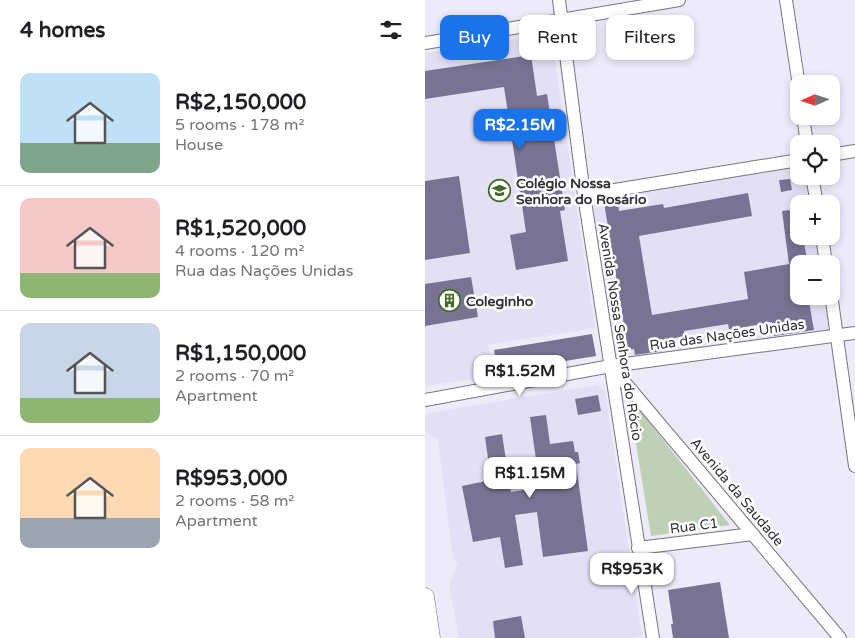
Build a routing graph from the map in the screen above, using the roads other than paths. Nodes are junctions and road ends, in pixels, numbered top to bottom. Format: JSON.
{"nodes":[{"id":1,"x":559,"y":0,"type":"edge"},
{"id":2,"x":679,"y":0,"type":"edge"},
{"id":3,"x":787,"y":0,"type":"edge"},
{"id":4,"x":562,"y":15,"type":"edge"},
{"id":5,"x":596,"y":15,"type":"edge"},
{"id":6,"x":519,"y":28,"type":"edge"},
{"id":7,"x":425,"y":43,"type":"edge"},
{"id":8,"x":568,"y":60,"type":"edge"},
{"id":9,"x":797,"y":75,"type":"edge"},
{"id":10,"x":855,"y":151,"type":"edge"},
{"id":11,"x":840,"y":154,"type":"edge"},
{"id":12,"x":790,"y":161,"type":"edge"},
{"id":13,"x":584,"y":195,"type":"junction"},
{"id":14,"x":833,"y":305,"type":"edge"},
{"id":15,"x":855,"y":333,"type":"edge"},
{"id":16,"x":838,"y":335,"type":"junction"},
{"id":17,"x":611,"y":366,"type":"junction"},
{"id":18,"x":425,"y":400,"type":"edge"},
{"id":19,"x":855,"y":466,"type":"edge"},
{"id":20,"x":753,"y":534,"type":"junction"},
{"id":21,"x":638,"y":548,"type":"junction"},
{"id":22,"x":425,"y":597,"type":"edge"},
{"id":23,"x":431,"y":638,"type":"edge"},
{"id":24,"x":653,"y":638,"type":"edge"},
{"id":25,"x":840,"y":638,"type":"edge"}],
"edges":[{"from":1,"to":4,"type":"street","name":"Avenida Nossa Senhora do Rócio"},
{"from":2,"to":5,"type":"street"},
{"from":3,"to":9,"type":"street"},
{"from":6,"to":7,"type":"street"},
{"from":8,"to":13,"type":"street","name":"Avenida Nossa Senhora do Rócio"},
{"from":10,"to":11,"type":"street"},
{"from":12,"to":13,"type":"street"},
{"from":13,"to":17,"type":"street","name":"Avenida Nossa Senhora do Rócio"},
{"from":14,"to":16,"type":"street"},
{"from":15,"to":16,"type":"street","name":"Rua das Nações Unidas"},
{"from":16,"to":17,"type":"street","name":"Rua das Nações Unidas"},
{"from":16,"to":19,"type":"street"},
{"from":17,"to":18,"type":"street","name":"Rua das Nações Unidas"},
{"from":17,"to":20,"type":"street","name":"Avenida da Saudade"},
{"from":17,"to":21,"type":"street","name":"Avenida Nossa Senhora do Rócio"},
{"from":20,"to":21,"type":"street","name":"Rua C1"},
{"from":20,"to":25,"type":"street","name":"Avenida da Saudade"},
{"from":21,"to":24,"type":"street","name":"Avenida Nossa Senhora do Rócio"},
{"from":22,"to":23,"type":"street"}]}
